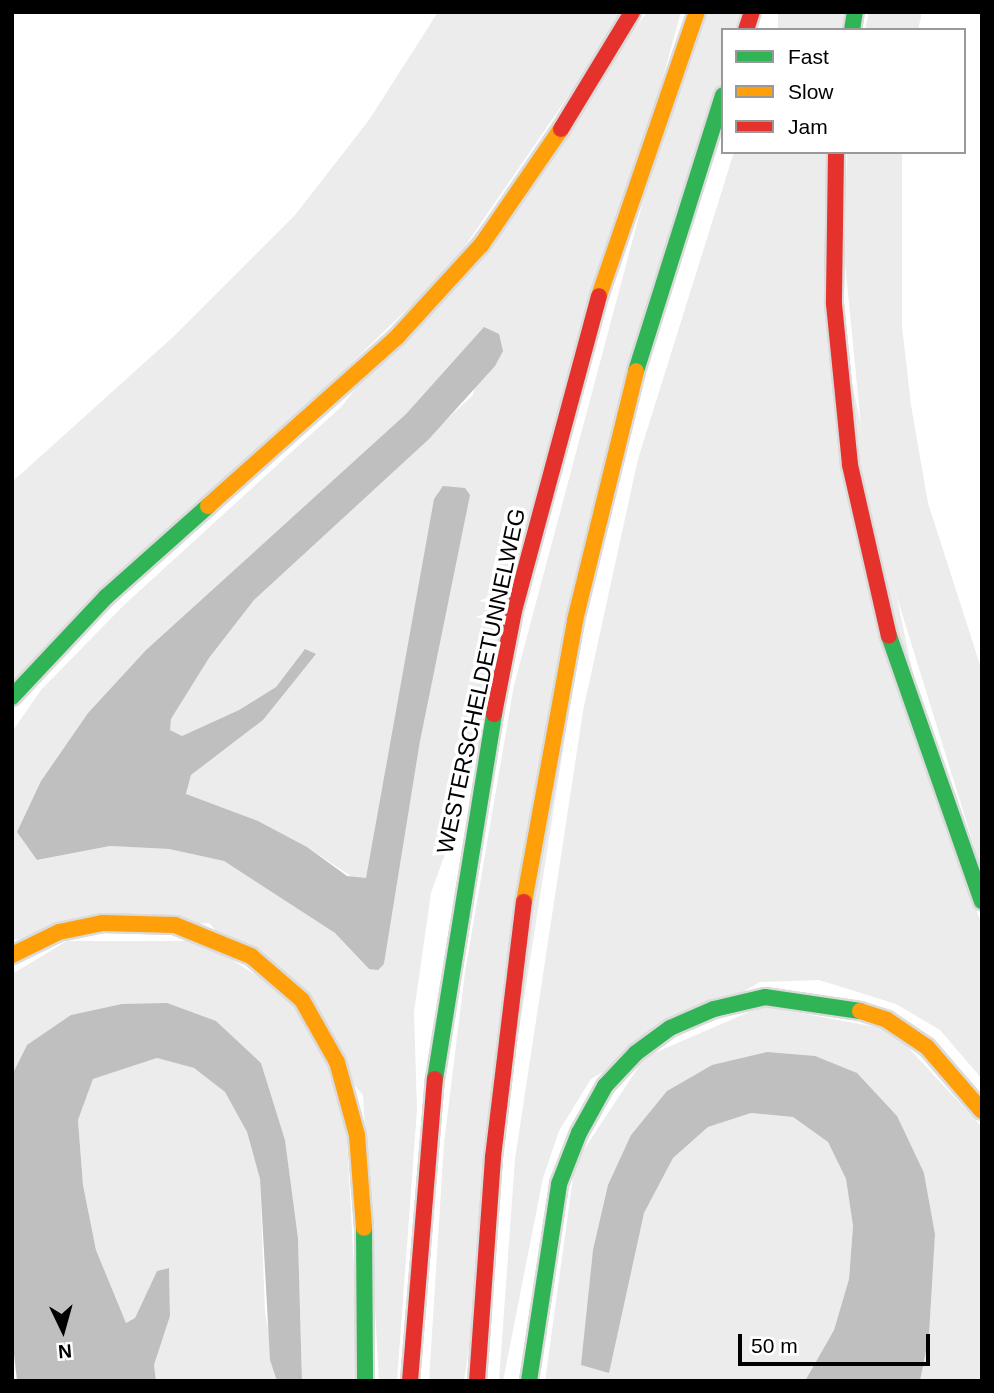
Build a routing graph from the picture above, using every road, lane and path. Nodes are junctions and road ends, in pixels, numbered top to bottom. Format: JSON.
{"nodes":[{"id":1,"x":632,"y":12,"type":"edge"},
{"id":2,"x":697,"y":12,"type":"edge"},
{"id":3,"x":721,"y":101,"type":"edge"},
{"id":4,"x":836,"y":154,"type":"edge"},
{"id":5,"x":12,"y":697,"type":"edge"},
{"id":6,"x":982,"y":901,"type":"edge"},
{"id":7,"x":12,"y":955,"type":"edge"},
{"id":8,"x":982,"y":1111,"type":"edge"},
{"id":9,"x":365,"y":1381,"type":"edge"},
{"id":10,"x":410,"y":1381,"type":"edge"},
{"id":11,"x":477,"y":1381,"type":"edge"},
{"id":12,"x":529,"y":1381,"type":"edge"}],
"edges":[{"from":1,"to":5,"type":"highway"},
{"from":2,"to":10,"type":"highway","name":"WESTERSCHELDETUNNELWEG"},
{"from":3,"to":11,"type":"highway"},
{"from":4,"to":6,"type":"highway"},
{"from":7,"to":9,"type":"highway"},
{"from":8,"to":12,"type":"highway"}]}
